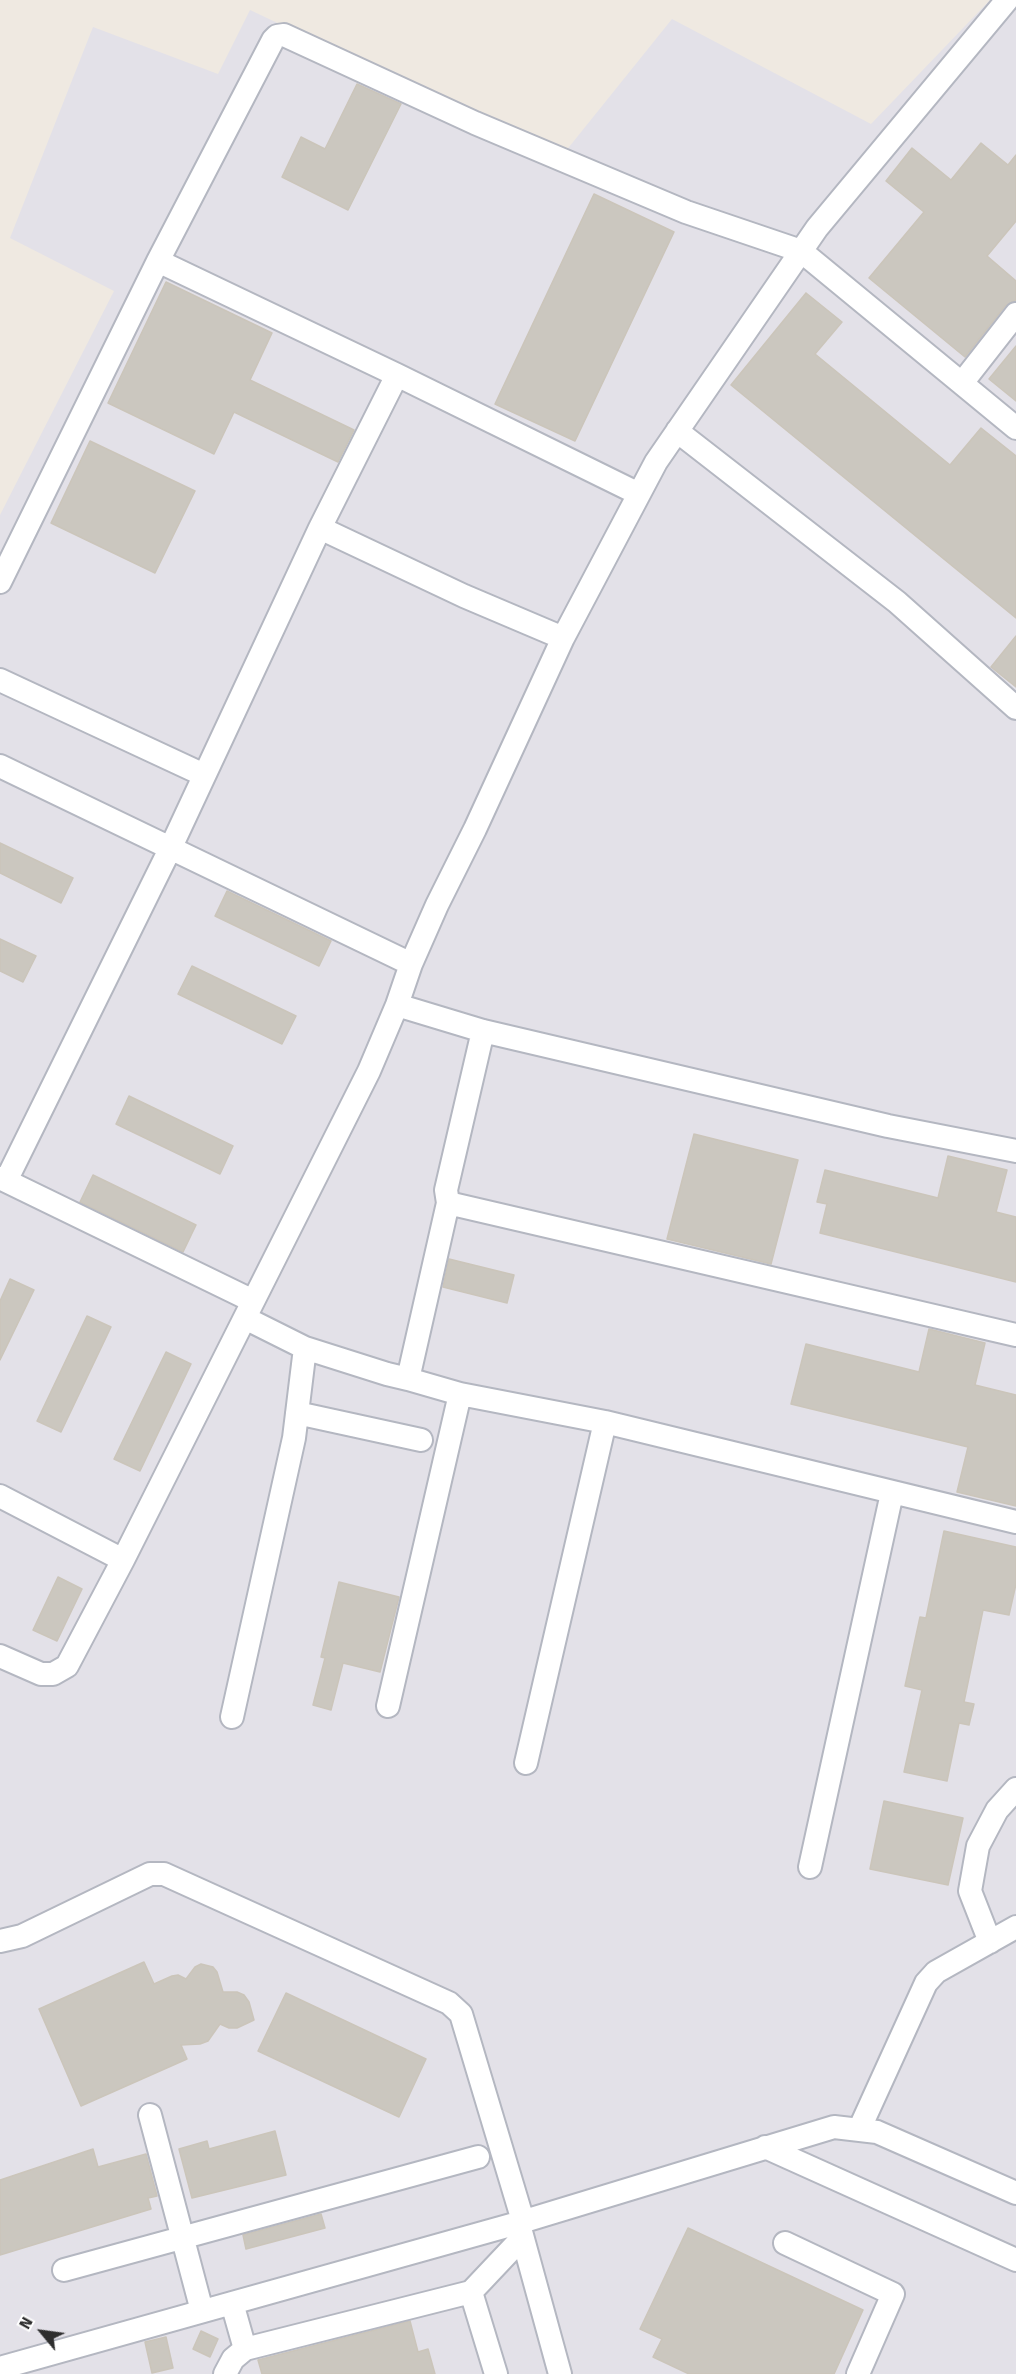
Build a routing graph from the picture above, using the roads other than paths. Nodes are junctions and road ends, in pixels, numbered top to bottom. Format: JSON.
{"nodes":[{"id":1,"x":1006,"y":0,"type":"edge"},
{"id":2,"x":801,"y":251,"type":"junction"},
{"id":3,"x":158,"y":261,"type":"junction"},
{"id":4,"x":1016,"y":314,"type":"edge"},
{"id":5,"x":397,"y":375,"type":"junction"},
{"id":6,"x":962,"y":384,"type":"junction"},
{"id":7,"x":1016,"y":428,"type":"edge"},
{"id":8,"x":678,"y":431,"type":"junction"},
{"id":9,"x":639,"y":494,"type":"junction"},
{"id":10,"x":320,"y":528,"type":"junction"},
{"id":11,"x":0,"y":582,"type":"edge"},
{"id":12,"x":563,"y":638,"type":"junction"},
{"id":13,"x":0,"y":680,"type":"edge"},
{"id":14,"x":1016,"y":708,"type":"edge"},
{"id":15,"x":0,"y":766,"type":"edge"},
{"id":16,"x":204,"y":775,"type":"junction"},
{"id":17,"x":171,"y":847,"type":"junction"},
{"id":18,"x":411,"y":964,"type":"junction"},
{"id":19,"x":397,"y":1005,"type":"junction"},
{"id":20,"x":483,"y":1031,"type":"junction"},
{"id":21,"x":1016,"y":1151,"type":"edge"},
{"id":22,"x":3,"y":1180,"type":"edge"},
{"id":23,"x":448,"y":1203,"type":"junction"},
{"id":24,"x":249,"y":1310,"type":"junction"},
{"id":25,"x":1016,"y":1335,"type":"edge"},
{"id":26,"x":305,"y":1348,"type":"junction"},
{"id":27,"x":408,"y":1379,"type":"junction"},
{"id":28,"x":460,"y":1394,"type":"junction"},
{"id":29,"x":297,"y":1413,"type":"junction"},
{"id":30,"x":605,"y":1422,"type":"junction"},
{"id":31,"x":421,"y":1440,"type":"dead end"},
{"id":32,"x":892,"y":1492,"type":"junction"},
{"id":33,"x":0,"y":1496,"type":"edge"},
{"id":34,"x":1016,"y":1522,"type":"edge"},
{"id":35,"x":123,"y":1560,"type":"junction"},
{"id":36,"x":0,"y":1656,"type":"edge"},
{"id":37,"x":388,"y":1706,"type":"dead end"},
{"id":38,"x":232,"y":1717,"type":"dead end"},
{"id":39,"x":526,"y":1763,"type":"dead end"},
{"id":40,"x":1016,"y":1789,"type":"edge"},
{"id":41,"x":810,"y":1867,"type":"dead end"},
{"id":42,"x":1016,"y":1928,"type":"edge"},
{"id":43,"x":0,"y":1941,"type":"edge"},
{"id":44,"x":990,"y":1942,"type":"junction"},
{"id":45,"x":150,"y":2115,"type":"dead end"},
{"id":46,"x":859,"y":2130,"type":"junction"},
{"id":47,"x":765,"y":2147,"type":"junction"},
{"id":48,"x":478,"y":2157,"type":"dead end"},
{"id":49,"x":1016,"y":2193,"type":"edge"},
{"id":50,"x":521,"y":2227,"type":"junction"},
{"id":51,"x":183,"y":2237,"type":"junction"},
{"id":52,"x":785,"y":2243,"type":"dead end"},
{"id":53,"x":1016,"y":2260,"type":"edge"},
{"id":54,"x":64,"y":2270,"type":"dead end"},
{"id":55,"x":471,"y":2292,"type":"junction"},
{"id":56,"x":231,"y":2303,"type":"junction"},
{"id":57,"x":202,"y":2311,"type":"junction"},
{"id":58,"x":245,"y":2349,"type":"junction"},
{"id":59,"x":10,"y":2369,"type":"edge"},
{"id":60,"x":225,"y":2374,"type":"edge"},
{"id":61,"x":496,"y":2374,"type":"edge"},
{"id":62,"x":560,"y":2374,"type":"edge"},
{"id":63,"x":858,"y":2374,"type":"edge"}],
"edges":[{"from":1,"to":2,"type":"street"},
{"from":2,"to":3,"type":"street"},
{"from":2,"to":6,"type":"street"},
{"from":2,"to":8,"type":"street"},
{"from":3,"to":5,"type":"street"},
{"from":3,"to":11,"type":"street"},
{"from":4,"to":6,"type":"street"},
{"from":5,"to":9,"type":"street"},
{"from":5,"to":10,"type":"street"},
{"from":6,"to":7,"type":"street"},
{"from":8,"to":9,"type":"street"},
{"from":8,"to":14,"type":"street"},
{"from":9,"to":12,"type":"street"},
{"from":10,"to":12,"type":"street"},
{"from":10,"to":16,"type":"street"},
{"from":12,"to":18,"type":"street"},
{"from":13,"to":16,"type":"street"},
{"from":15,"to":17,"type":"street"},
{"from":16,"to":17,"type":"street"},
{"from":17,"to":18,"type":"street"},
{"from":17,"to":22,"type":"street"},
{"from":18,"to":19,"type":"street"},
{"from":19,"to":20,"type":"street"},
{"from":19,"to":24,"type":"street"},
{"from":20,"to":21,"type":"street"},
{"from":20,"to":23,"type":"street"},
{"from":22,"to":24,"type":"street"},
{"from":23,"to":25,"type":"street"},
{"from":23,"to":27,"type":"street"},
{"from":24,"to":26,"type":"street"},
{"from":24,"to":35,"type":"street"},
{"from":26,"to":27,"type":"street"},
{"from":26,"to":29,"type":"street"},
{"from":27,"to":28,"type":"street"},
{"from":28,"to":30,"type":"street"},
{"from":28,"to":37,"type":"street"},
{"from":29,"to":31,"type":"street"},
{"from":29,"to":38,"type":"street"},
{"from":30,"to":32,"type":"street"},
{"from":30,"to":39,"type":"street"},
{"from":32,"to":34,"type":"street"},
{"from":32,"to":41,"type":"street"},
{"from":33,"to":35,"type":"street"},
{"from":35,"to":36,"type":"street"},
{"from":40,"to":44,"type":"street"},
{"from":42,"to":44,"type":"street"},
{"from":43,"to":50,"type":"street"},
{"from":44,"to":46,"type":"street"},
{"from":45,"to":51,"type":"street"},
{"from":46,"to":47,"type":"street"},
{"from":46,"to":49,"type":"street"},
{"from":47,"to":50,"type":"street"},
{"from":47,"to":53,"type":"street"},
{"from":48,"to":51,"type":"street"},
{"from":50,"to":55,"type":"street"},
{"from":50,"to":56,"type":"street"},
{"from":50,"to":62,"type":"street"},
{"from":51,"to":54,"type":"street"},
{"from":51,"to":57,"type":"street"},
{"from":52,"to":63,"type":"street"},
{"from":55,"to":58,"type":"street"},
{"from":55,"to":61,"type":"street"},
{"from":56,"to":57,"type":"street"},
{"from":56,"to":58,"type":"street"},
{"from":57,"to":59,"type":"street"},
{"from":58,"to":60,"type":"street"}]}
